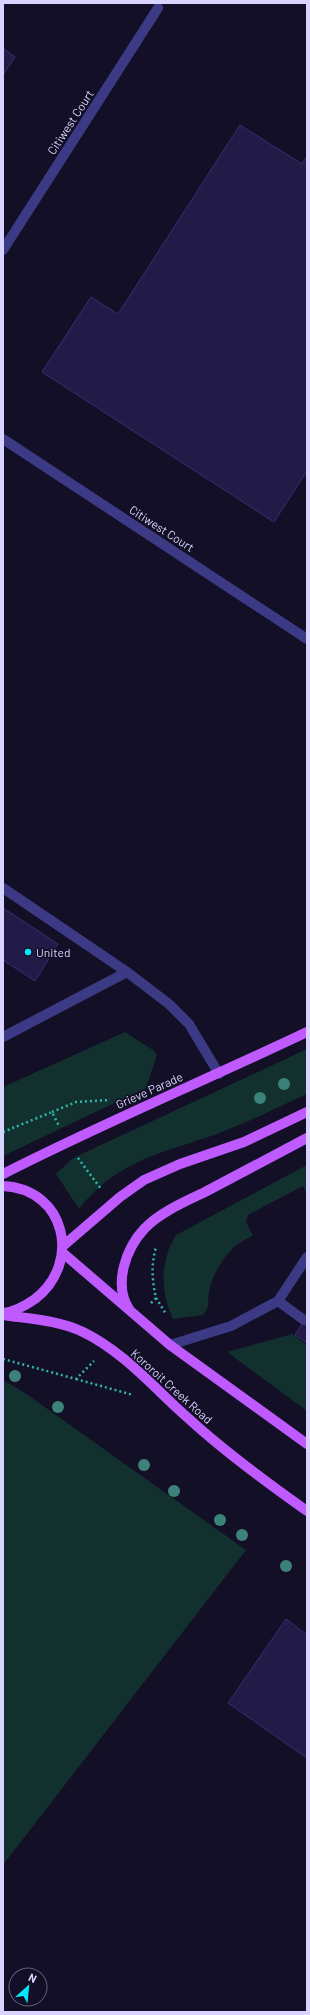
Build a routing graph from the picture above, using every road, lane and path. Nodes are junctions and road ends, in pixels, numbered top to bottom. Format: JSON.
{"nodes":[{"id":1,"x":157,"y":5,"type":"edge"},
{"id":2,"x":3,"y":250,"type":"edge"},
{"id":3,"x":3,"y":438,"type":"edge"},
{"id":4,"x":307,"y":638,"type":"edge"},
{"id":5,"x":3,"y":888,"type":"edge"},
{"id":6,"x":127,"y":972,"type":"junction"},
{"id":7,"x":307,"y":1032,"type":"edge"},
{"id":8,"x":3,"y":1038,"type":"edge"},
{"id":9,"x":219,"y":1074,"type":"junction"},
{"id":10,"x":307,"y":1112,"type":"edge"},
{"id":11,"x":3,"y":1132,"type":"edge"},
{"id":12,"x":307,"y":1138,"type":"edge"},
{"id":13,"x":68,"y":1141,"type":"junction"},
{"id":14,"x":3,"y":1174,"type":"edge"},
{"id":15,"x":3,"y":1186,"type":"edge"},
{"id":16,"x":112,"y":1204,"type":"junction"},
{"id":17,"x":136,"y":1238,"type":"junction"},
{"id":18,"x":63,"y":1249,"type":"junction"},
{"id":19,"x":307,"y":1257,"type":"edge"},
{"id":20,"x":153,"y":1258,"type":"dead end"},
{"id":21,"x":278,"y":1301,"type":"junction"},
{"id":22,"x":132,"y":1312,"type":"junction"},
{"id":23,"x":3,"y":1314,"type":"edge"},
{"id":24,"x":304,"y":1320,"type":"dead end"},
{"id":25,"x":170,"y":1346,"type":"junction"},
{"id":26,"x":76,"y":1379,"type":"dead end"},
{"id":27,"x":136,"y":1397,"type":"dead end"},
{"id":28,"x":307,"y":1444,"type":"edge"},
{"id":29,"x":307,"y":1511,"type":"edge"}],
"edges":[{"from":1,"to":2,"type":"lane","name":"Citiwest Court"},
{"from":3,"to":4,"type":"lane","name":"Citiwest Court"},
{"from":5,"to":6,"type":"lane"},
{"from":6,"to":8,"type":"lane"},
{"from":6,"to":9,"type":"lane"},
{"from":7,"to":9,"type":"main road","name":"Grieve Parade"},
{"from":9,"to":13,"type":"main road","name":"Grieve Parade"},
{"from":10,"to":16,"type":"main road"},
{"from":11,"to":13,"type":"path"},
{"from":12,"to":17,"type":"main road"},
{"from":13,"to":14,"type":"main road","name":"Grieve Parade"},
{"from":13,"to":16,"type":"path"},
{"from":15,"to":18,"type":"main road"},
{"from":16,"to":18,"type":"main road"},
{"from":17,"to":20,"type":"path"},
{"from":17,"to":22,"type":"main road"},
{"from":18,"to":22,"type":"main road"},
{"from":18,"to":23,"type":"main road"},
{"from":19,"to":21,"type":"lane"},
{"from":21,"to":24,"type":"lane"},
{"from":21,"to":25,"type":"lane"},
{"from":22,"to":25,"type":"main road"},
{"from":23,"to":29,"type":"main road","name":"Kororoit Creek Road"},
{"from":25,"to":28,"type":"main road"},
{"from":26,"to":27,"type":"path"}]}
